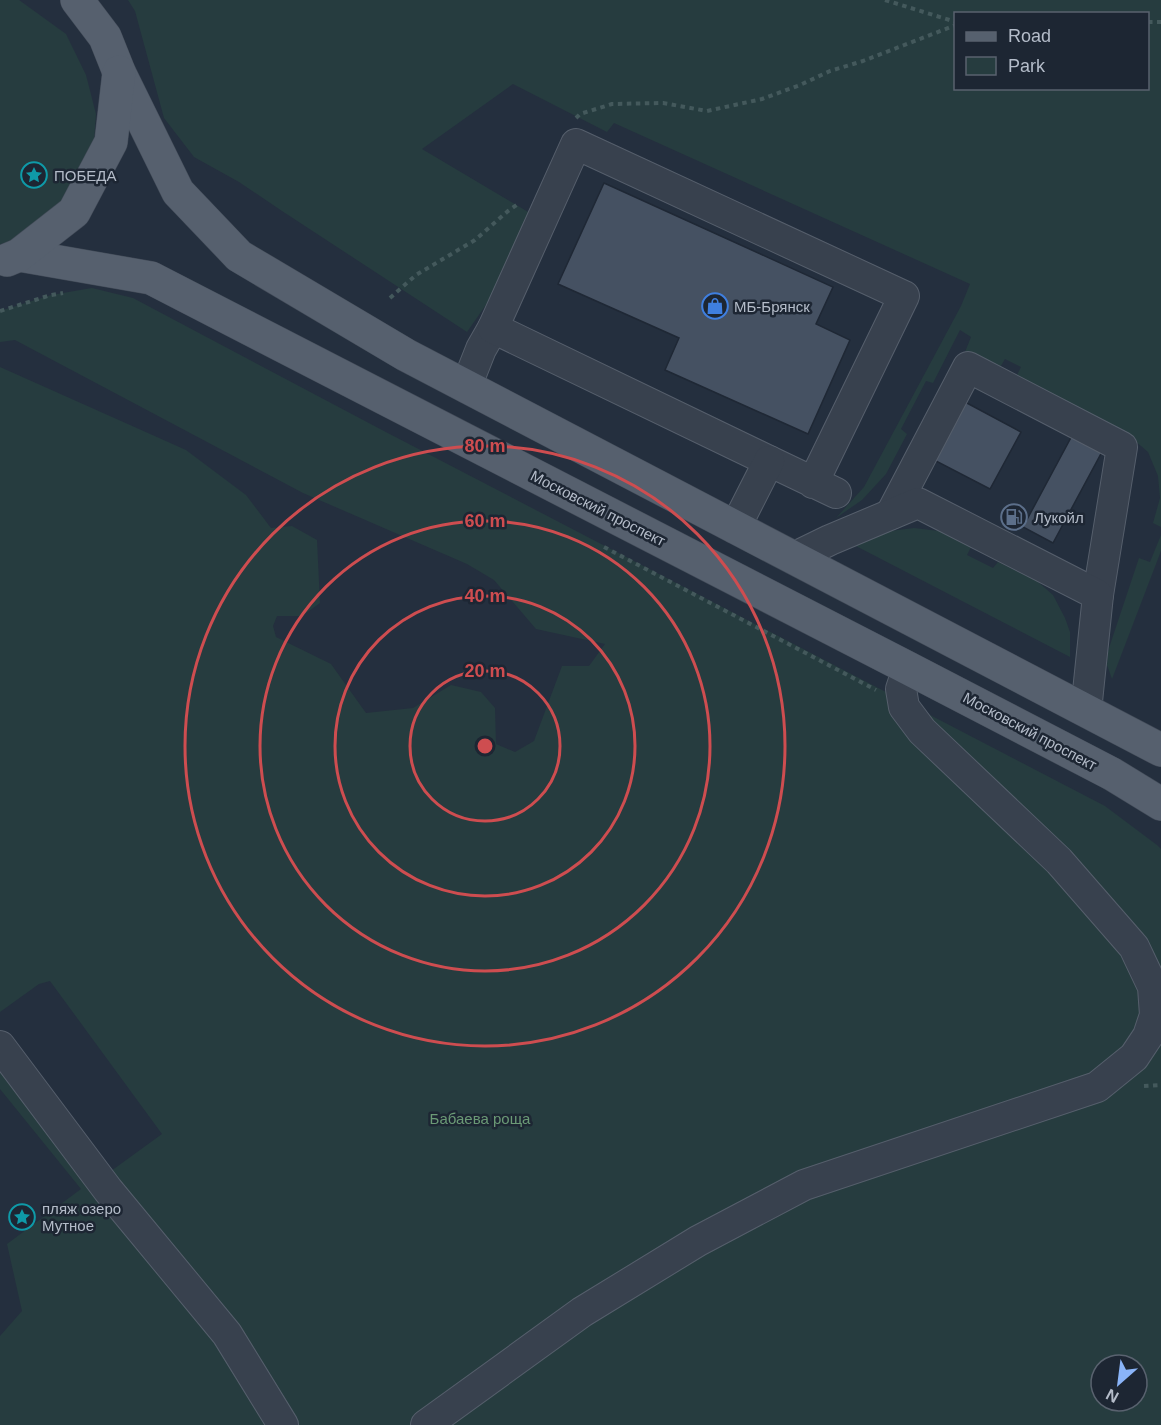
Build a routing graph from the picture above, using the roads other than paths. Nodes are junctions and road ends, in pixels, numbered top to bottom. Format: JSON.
{"nodes":[{"id":1,"x":77,"y":0,"type":"edge"},
{"id":2,"x":119,"y":72,"type":"junction"},
{"id":3,"x":10,"y":259,"type":"edge"},
{"id":4,"x":493,"y":328,"type":"junction"},
{"id":5,"x":466,"y":387,"type":"junction"},
{"id":6,"x":769,"y":461,"type":"junction"},
{"id":7,"x":891,"y":514,"type":"junction"},
{"id":8,"x":735,"y":528,"type":"junction"},
{"id":9,"x":793,"y":558,"type":"junction"},
{"id":10,"x":1098,"y":595,"type":"junction"},
{"id":11,"x":908,"y":668,"type":"junction"},
{"id":12,"x":1086,"y":711,"type":"junction"},
{"id":13,"x":1161,"y":750,"type":"edge"},
{"id":14,"x":1161,"y":804,"type":"edge"},
{"id":15,"x":0,"y":1047,"type":"edge"},
{"id":16,"x":283,"y":1425,"type":"edge"},
{"id":17,"x":426,"y":1425,"type":"edge"}],
"edges":[{"from":1,"to":2,"type":"main road"},
{"from":2,"to":3,"type":"main road"},
{"from":2,"to":5,"type":"main road"},
{"from":3,"to":11,"type":"main road","name":"Московский проспект"},
{"from":4,"to":5,"type":"lane"},
{"from":4,"to":6,"type":"lane"},
{"from":4,"to":6,"type":"lane"},
{"from":5,"to":8,"type":"main road"},
{"from":6,"to":8,"type":"lane"},
{"from":7,"to":9,"type":"lane"},
{"from":7,"to":10,"type":"lane"},
{"from":7,"to":10,"type":"lane"},
{"from":8,"to":9,"type":"main road"},
{"from":9,"to":12,"type":"main road"},
{"from":10,"to":12,"type":"lane"},
{"from":11,"to":14,"type":"main road","name":"Московский проспект"},
{"from":11,"to":17,"type":"lane"},
{"from":12,"to":13,"type":"main road"},
{"from":15,"to":16,"type":"lane"}]}
